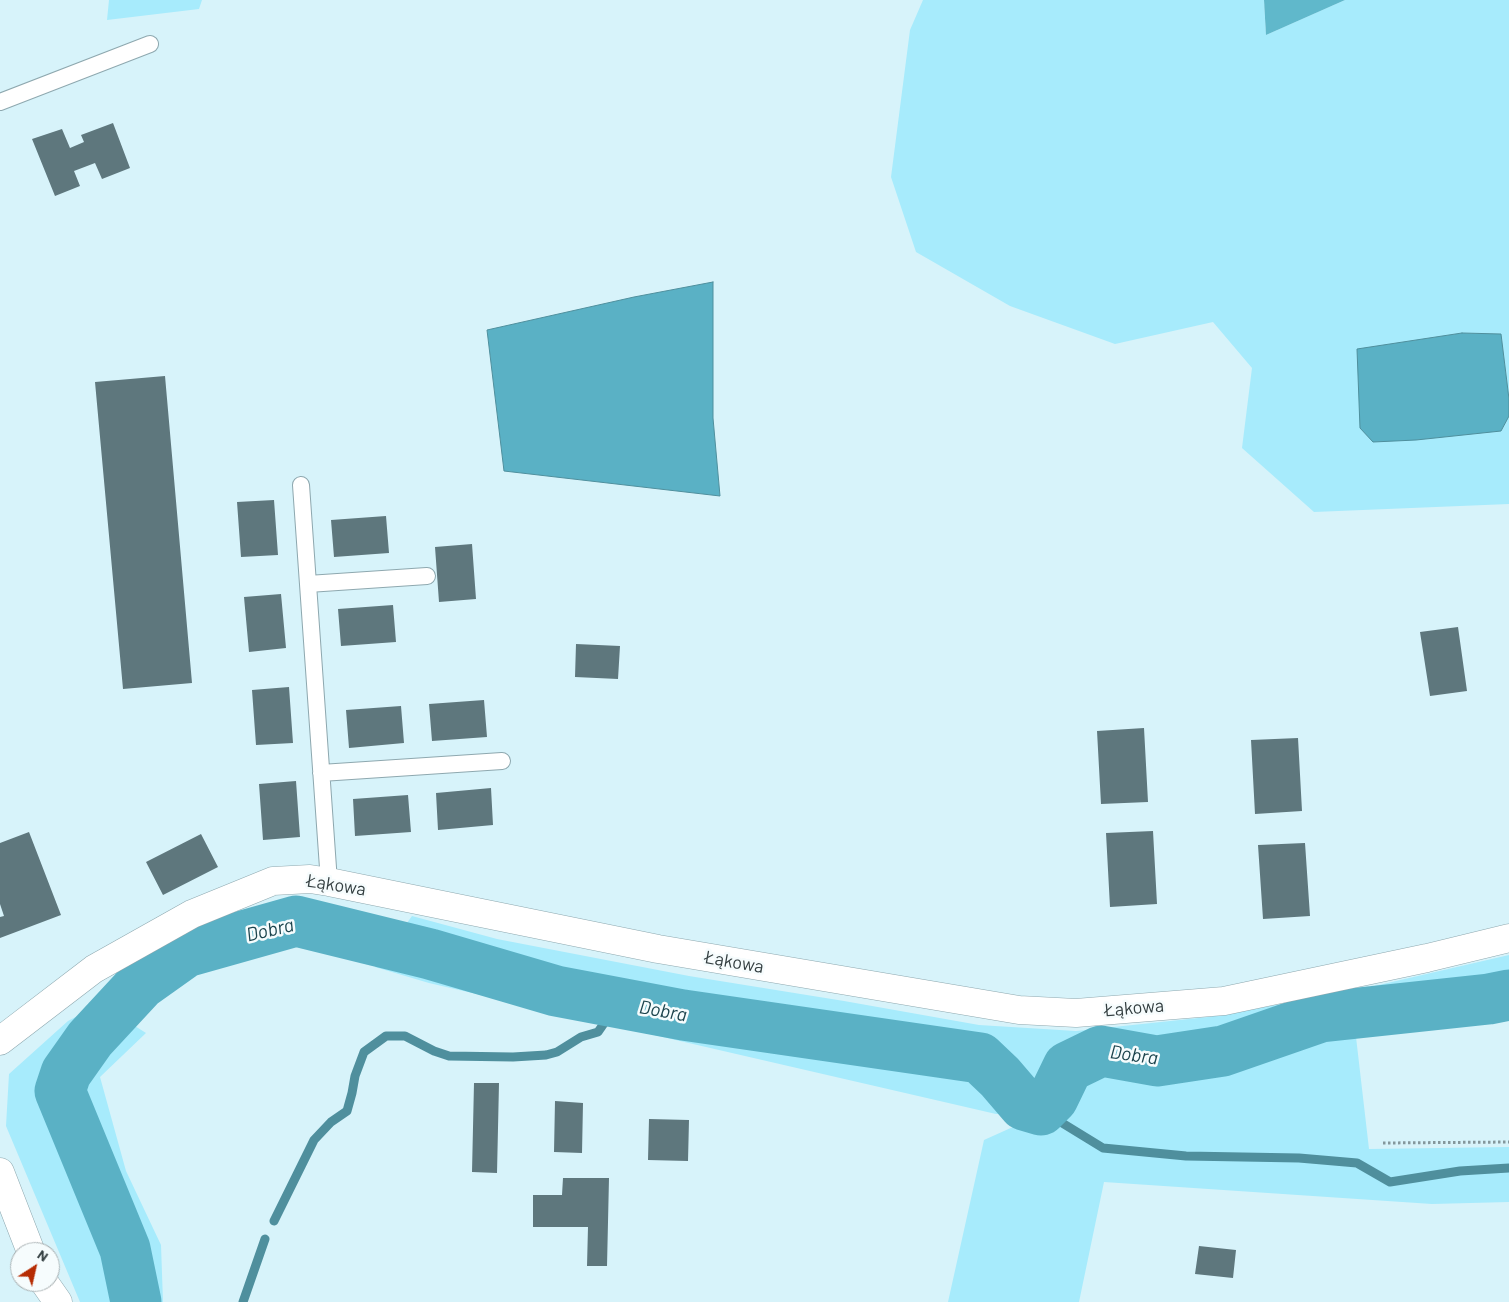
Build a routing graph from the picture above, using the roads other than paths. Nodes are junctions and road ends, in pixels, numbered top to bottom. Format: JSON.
{"nodes":[{"id":1,"x":150,"y":44,"type":"dead end"},
{"id":2,"x":0,"y":102,"type":"edge"},
{"id":3,"x":301,"y":485,"type":"dead end"},
{"id":4,"x":427,"y":576,"type":"dead end"},
{"id":5,"x":308,"y":584,"type":"junction"},
{"id":6,"x":502,"y":761,"type":"dead end"},
{"id":7,"x":321,"y":773,"type":"junction"},
{"id":8,"x":329,"y":882,"type":"junction"},
{"id":9,"x":1509,"y":938,"type":"edge"},
{"id":10,"x":0,"y":1041,"type":"edge"},
{"id":11,"x":0,"y":1172,"type":"edge"},
{"id":12,"x":27,"y":1242,"type":"edge"}],
"edges":[{"from":1,"to":2,"type":"lane"},
{"from":3,"to":5,"type":"lane"},
{"from":4,"to":5,"type":"lane"},
{"from":5,"to":7,"type":"lane"},
{"from":6,"to":7,"type":"lane"},
{"from":7,"to":8,"type":"lane"},
{"from":8,"to":9,"type":"street","name":"Łąkowa"},
{"from":8,"to":10,"type":"street","name":"Łąkowa"},
{"from":11,"to":12,"type":"street"}]}
